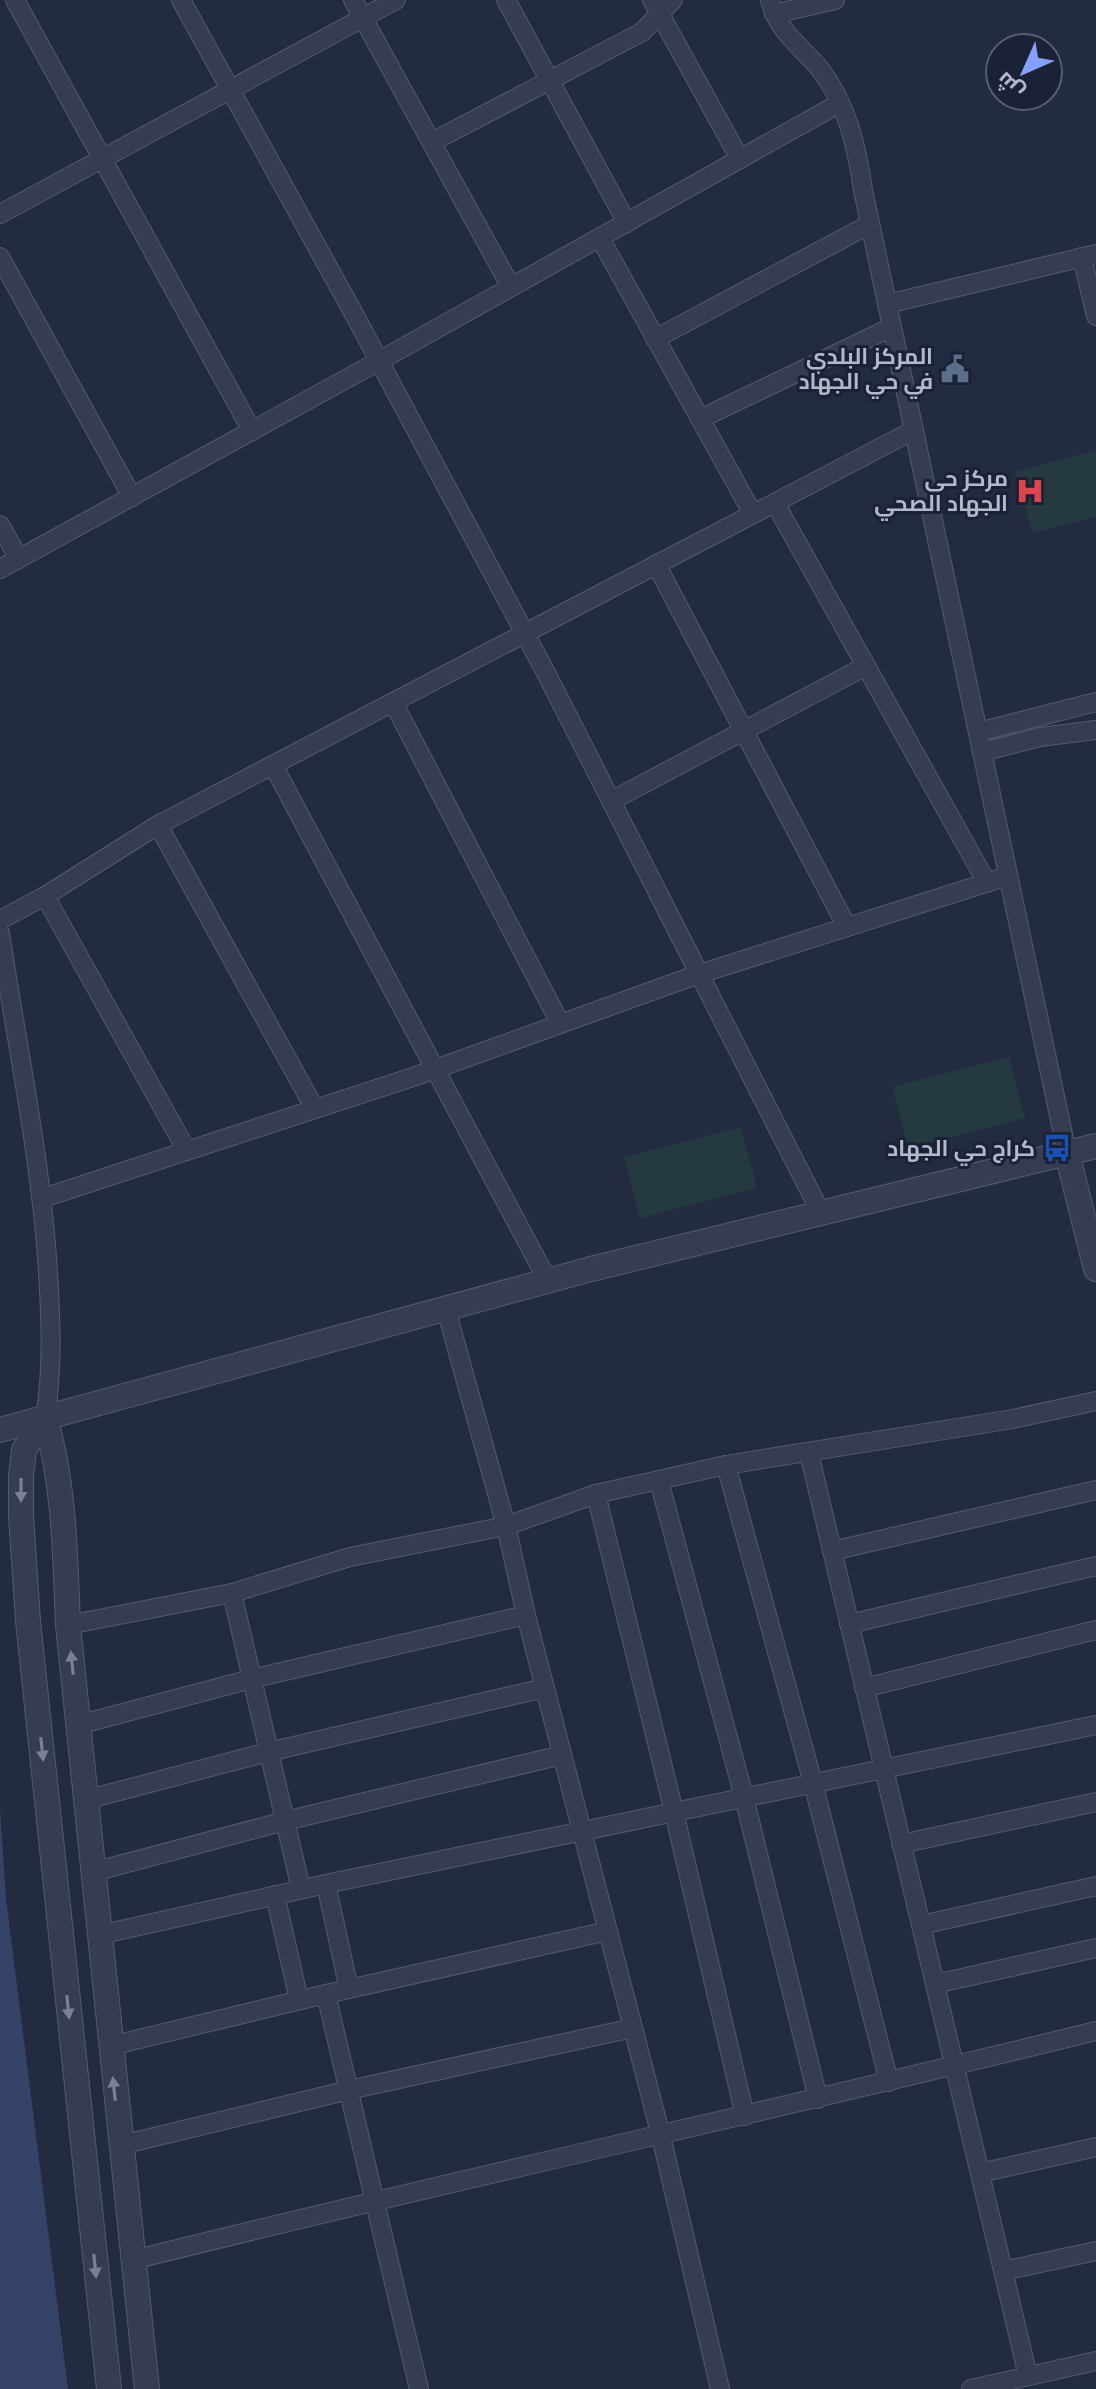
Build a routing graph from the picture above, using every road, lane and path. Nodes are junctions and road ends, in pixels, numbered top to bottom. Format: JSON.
{"nodes":[{"id":1,"x":15,"y":0,"type":"edge"},
{"id":2,"x":181,"y":0,"type":"edge"},
{"id":3,"x":353,"y":0,"type":"edge"},
{"id":4,"x":396,"y":0,"type":"edge"},
{"id":5,"x":506,"y":0,"type":"edge"},
{"id":6,"x":833,"y":0,"type":"edge"},
{"id":7,"x":661,"y":4,"type":"edge"},
{"id":8,"x":772,"y":7,"type":"edge"},
{"id":9,"x":363,"y":18,"type":"junction"},
{"id":10,"x":550,"y":82,"type":"junction"},
{"id":11,"x":230,"y":90,"type":"junction"},
{"id":12,"x":840,"y":103,"type":"junction"},
{"id":13,"x":432,"y":142,"type":"junction"},
{"id":14,"x":101,"y":159,"type":"junction"},
{"id":15,"x":740,"y":159,"type":"junction"},
{"id":16,"x":0,"y":214,"type":"edge"},
{"id":17,"x":627,"y":223,"type":"junction"},
{"id":18,"x":870,"y":224,"type":"junction"},
{"id":19,"x":600,"y":238,"type":"junction"},
{"id":20,"x":1089,"y":256,"type":"edge"},
{"id":21,"x":0,"y":257,"type":"edge"},
{"id":22,"x":511,"y":287,"type":"junction"},
{"id":23,"x":887,"y":304,"type":"junction"},
{"id":24,"x":1096,"y":316,"type":"edge"},
{"id":25,"x":892,"y":327,"type":"junction"},
{"id":26,"x":655,"y":339,"type":"junction"},
{"id":27,"x":379,"y":361,"type":"junction"},
{"id":28,"x":700,"y":419,"type":"junction"},
{"id":29,"x":914,"y":430,"type":"junction"},
{"id":30,"x":252,"y":431,"type":"junction"},
{"id":31,"x":132,"y":497,"type":"junction"},
{"id":32,"x":775,"y":503,"type":"junction"},
{"id":33,"x":753,"y":514,"type":"junction"},
{"id":34,"x":0,"y":525,"type":"edge"},
{"id":35,"x":19,"y":559,"type":"junction"},
{"id":36,"x":656,"y":564,"type":"junction"},
{"id":37,"x":0,"y":569,"type":"edge"},
{"id":38,"x":524,"y":633,"type":"junction"},
{"id":39,"x":866,"y":666,"type":"junction"},
{"id":40,"x":393,"y":702,"type":"junction"},
{"id":41,"x":1096,"y":702,"type":"edge"},
{"id":42,"x":1096,"y":730,"type":"edge"},
{"id":43,"x":742,"y":732,"type":"junction"},
{"id":44,"x":978,"y":732,"type":"junction"},
{"id":45,"x":982,"y":752,"type":"junction"},
{"id":46,"x":273,"y":765,"type":"junction"},
{"id":47,"x":611,"y":801,"type":"junction"},
{"id":48,"x":158,"y":825,"type":"junction"},
{"id":49,"x":1008,"y":876,"type":"junction"},
{"id":50,"x":987,"y":883,"type":"junction"},
{"id":51,"x":45,"y":896,"type":"junction"},
{"id":52,"x":0,"y":920,"type":"edge"},
{"id":53,"x":847,"y":927,"type":"junction"},
{"id":54,"x":0,"y":933,"type":"edge"},
{"id":55,"x":699,"y":974,"type":"junction"},
{"id":56,"x":560,"y":1023,"type":"junction"},
{"id":57,"x":435,"y":1069,"type":"junction"},
{"id":58,"x":315,"y":1109,"type":"junction"},
{"id":59,"x":1096,"y":1146,"type":"edge"},
{"id":60,"x":187,"y":1151,"type":"junction"},
{"id":61,"x":1067,"y":1153,"type":"junction"},
{"id":62,"x":43,"y":1198,"type":"junction"},
{"id":63,"x":821,"y":1213,"type":"junction"},
{"id":64,"x":1096,"y":1269,"type":"edge"},
{"id":65,"x":548,"y":1281,"type":"junction"},
{"id":66,"x":446,"y":1309,"type":"junction"},
{"id":67,"x":1096,"y":1401,"type":"edge"},
{"id":68,"x":45,"y":1418,"type":"junction"},
{"id":69,"x":0,"y":1430,"type":"edge"},
{"id":70,"x":809,"y":1453,"type":"junction"},
{"id":71,"x":726,"y":1465,"type":"junction"},
{"id":72,"x":659,"y":1481,"type":"junction"},
{"id":73,"x":1096,"y":1490,"type":"edge"},
{"id":74,"x":596,"y":1494,"type":"junction"},
{"id":75,"x":506,"y":1526,"type":"junction"},
{"id":76,"x":832,"y":1551,"type":"junction"},
{"id":77,"x":1096,"y":1566,"type":"edge"},
{"id":78,"x":232,"y":1593,"type":"junction"},
{"id":79,"x":526,"y":1615,"type":"junction"},
{"id":80,"x":849,"y":1624,"type":"junction"},
{"id":81,"x":68,"y":1625,"type":"junction"},
{"id":82,"x":1096,"y":1630,"type":"edge"},
{"id":83,"x":251,"y":1679,"type":"junction"},
{"id":84,"x":545,"y":1688,"type":"junction"},
{"id":85,"x":864,"y":1688,"type":"junction"},
{"id":86,"x":78,"y":1725,"type":"junction"},
{"id":87,"x":1096,"y":1725,"type":"edge"},
{"id":88,"x":268,"y":1752,"type":"junction"},
{"id":89,"x":562,"y":1755,"type":"junction"},
{"id":90,"x":884,"y":1769,"type":"junction"},
{"id":91,"x":813,"y":1783,"type":"junction"},
{"id":92,"x":744,"y":1797,"type":"junction"},
{"id":93,"x":85,"y":1800,"type":"junction"},
{"id":94,"x":1096,"y":1802,"type":"edge"},
{"id":95,"x":674,"y":1812,"type":"junction"},
{"id":96,"x":285,"y":1821,"type":"junction"},
{"id":97,"x":582,"y":1831,"type":"junction"},
{"id":98,"x":901,"y":1844,"type":"junction"},
{"id":99,"x":93,"y":1872,"type":"junction"},
{"id":100,"x":326,"y":1884,"type":"junction"},
{"id":101,"x":1096,"y":1886,"type":"edge"},
{"id":102,"x":301,"y":1889,"type":"junction"},
{"id":103,"x":275,"y":1895,"type":"junction"},
{"id":104,"x":921,"y":1925,"type":"junction"},
{"id":105,"x":608,"y":1931,"type":"junction"},
{"id":106,"x":99,"y":1935,"type":"junction"},
{"id":107,"x":1096,"y":1948,"type":"edge"},
{"id":108,"x":935,"y":1984,"type":"junction"},
{"id":109,"x":349,"y":1989,"type":"junction"},
{"id":110,"x":326,"y":1994,"type":"junction"},
{"id":111,"x":299,"y":2000,"type":"junction"},
{"id":112,"x":633,"y":2028,"type":"junction"},
{"id":113,"x":1096,"y":2031,"type":"edge"},
{"id":114,"x":110,"y":2046,"type":"junction"},
{"id":115,"x":955,"y":2066,"type":"junction"},
{"id":116,"x":889,"y":2082,"type":"junction"},
{"id":117,"x":349,"y":2090,"type":"junction"},
{"id":118,"x":818,"y":2099,"type":"junction"},
{"id":119,"x":745,"y":2116,"type":"junction"},
{"id":120,"x":661,"y":2136,"type":"junction"},
{"id":121,"x":121,"y":2145,"type":"junction"},
{"id":122,"x":1096,"y":2147,"type":"edge"},
{"id":123,"x":980,"y":2173,"type":"junction"},
{"id":124,"x":374,"y":2200,"type":"junction"},
{"id":125,"x":1096,"y":2251,"type":"edge"},
{"id":126,"x":133,"y":2260,"type":"junction"},
{"id":127,"x":1003,"y":2271,"type":"junction"},
{"id":128,"x":1096,"y":2361,"type":"edge"},
{"id":129,"x":1028,"y":2376,"type":"junction"},
{"id":130,"x":109,"y":2389,"type":"edge"},
{"id":131,"x":147,"y":2389,"type":"edge"},
{"id":132,"x":419,"y":2389,"type":"edge"},
{"id":133,"x":720,"y":2389,"type":"edge"},
{"id":134,"x":971,"y":2389,"type":"edge"}],
"edges":[{"from":1,"to":14,"type":"street"},
{"from":2,"to":11,"type":"street"},
{"from":3,"to":9,"type":"street"},
{"from":4,"to":9,"type":"street"},
{"from":5,"to":10,"type":"street"},
{"from":6,"to":8,"type":"street"},
{"from":7,"to":10,"type":"street"},
{"from":7,"to":15,"type":"street"},
{"from":8,"to":12,"type":"street"},
{"from":9,"to":11,"type":"street"},
{"from":9,"to":13,"type":"street"},
{"from":10,"to":13,"type":"street"},
{"from":10,"to":17,"type":"street"},
{"from":11,"to":14,"type":"street"},
{"from":11,"to":27,"type":"street"},
{"from":12,"to":15,"type":"street"},
{"from":12,"to":18,"type":"street"},
{"from":13,"to":22,"type":"street"},
{"from":14,"to":16,"type":"street"},
{"from":14,"to":30,"type":"street"},
{"from":15,"to":17,"type":"street"},
{"from":17,"to":19,"type":"street"},
{"from":18,"to":23,"type":"street"},
{"from":18,"to":26,"type":"street"},
{"from":19,"to":22,"type":"street"},
{"from":19,"to":26,"type":"street"},
{"from":20,"to":23,"type":"street"},
{"from":20,"to":24,"type":"street"},
{"from":21,"to":31,"type":"street"},
{"from":22,"to":27,"type":"street"},
{"from":23,"to":25,"type":"street"},
{"from":25,"to":28,"type":"street"},
{"from":25,"to":29,"type":"street"},
{"from":26,"to":28,"type":"street"},
{"from":27,"to":30,"type":"street"},
{"from":27,"to":38,"type":"street"},
{"from":28,"to":33,"type":"street"},
{"from":29,"to":32,"type":"street"},
{"from":29,"to":44,"type":"street"},
{"from":30,"to":31,"type":"street"},
{"from":31,"to":35,"type":"street"},
{"from":32,"to":33,"type":"street"},
{"from":32,"to":39,"type":"street"},
{"from":33,"to":36,"type":"street"},
{"from":34,"to":35,"type":"street"},
{"from":35,"to":37,"type":"street"},
{"from":36,"to":38,"type":"street"},
{"from":36,"to":43,"type":"street"},
{"from":38,"to":40,"type":"street"},
{"from":38,"to":47,"type":"street"},
{"from":39,"to":43,"type":"street"},
{"from":39,"to":50,"type":"street"},
{"from":40,"to":46,"type":"street"},
{"from":40,"to":56,"type":"street"},
{"from":41,"to":44,"type":"street"},
{"from":42,"to":45,"type":"street"},
{"from":43,"to":47,"type":"street"},
{"from":43,"to":53,"type":"street"},
{"from":44,"to":45,"type":"street"},
{"from":45,"to":49,"type":"street"},
{"from":46,"to":48,"type":"street"},
{"from":46,"to":57,"type":"street"},
{"from":47,"to":55,"type":"street"},
{"from":48,"to":51,"type":"street"},
{"from":48,"to":58,"type":"street"},
{"from":49,"to":50,"type":"street"},
{"from":49,"to":61,"type":"street"},
{"from":50,"to":53,"type":"street"},
{"from":51,"to":52,"type":"street"},
{"from":51,"to":60,"type":"street"},
{"from":53,"to":55,"type":"street"},
{"from":54,"to":62,"type":"street"},
{"from":55,"to":56,"type":"street"},
{"from":55,"to":63,"type":"street"},
{"from":56,"to":57,"type":"street"},
{"from":57,"to":58,"type":"street"},
{"from":57,"to":65,"type":"street"},
{"from":58,"to":60,"type":"street"},
{"from":59,"to":61,"type":"street"},
{"from":60,"to":62,"type":"street"},
{"from":61,"to":63,"type":"street"},
{"from":61,"to":64,"type":"street"},
{"from":62,"to":68,"type":"street"},
{"from":63,"to":65,"type":"street"},
{"from":65,"to":66,"type":"street"},
{"from":66,"to":68,"type":"street"},
{"from":66,"to":75,"type":"street"},
{"from":67,"to":70,"type":"street"},
{"from":68,"to":69,"type":"street"},
{"from":68,"to":81,"type":"street"},
{"from":68,"to":130,"type":"street","one_way":true},
{"from":70,"to":71,"type":"street"},
{"from":70,"to":76,"type":"street"},
{"from":71,"to":72,"type":"street"},
{"from":71,"to":91,"type":"street"},
{"from":72,"to":74,"type":"street"},
{"from":72,"to":92,"type":"street"},
{"from":73,"to":76,"type":"street"},
{"from":74,"to":75,"type":"street"},
{"from":74,"to":95,"type":"street"},
{"from":75,"to":78,"type":"street"},
{"from":75,"to":79,"type":"street"},
{"from":76,"to":80,"type":"street"},
{"from":77,"to":80,"type":"street"},
{"from":78,"to":81,"type":"street"},
{"from":78,"to":83,"type":"street"},
{"from":79,"to":83,"type":"street"},
{"from":79,"to":84,"type":"street"},
{"from":80,"to":85,"type":"street"},
{"from":86,"to":81,"type":"street","one_way":true},
{"from":82,"to":85,"type":"street"},
{"from":83,"to":86,"type":"street"},
{"from":83,"to":88,"type":"street"},
{"from":84,"to":88,"type":"street"},
{"from":84,"to":89,"type":"street"},
{"from":85,"to":90,"type":"street"},
{"from":86,"to":93,"type":"street"},
{"from":87,"to":90,"type":"street"},
{"from":88,"to":93,"type":"street"},
{"from":88,"to":96,"type":"street"},
{"from":89,"to":96,"type":"street"},
{"from":89,"to":97,"type":"street"},
{"from":90,"to":91,"type":"street"},
{"from":90,"to":98,"type":"street"},
{"from":91,"to":92,"type":"street"},
{"from":91,"to":116,"type":"street"},
{"from":92,"to":95,"type":"street"},
{"from":92,"to":118,"type":"street"},
{"from":93,"to":99,"type":"street"},
{"from":94,"to":98,"type":"street"},
{"from":95,"to":97,"type":"street"},
{"from":95,"to":119,"type":"street"},
{"from":96,"to":99,"type":"street"},
{"from":96,"to":102,"type":"street"},
{"from":97,"to":100,"type":"street"},
{"from":97,"to":105,"type":"street"},
{"from":98,"to":104,"type":"street"},
{"from":99,"to":106,"type":"street"},
{"from":100,"to":102,"type":"street"},
{"from":100,"to":109,"type":"street"},
{"from":101,"to":104,"type":"street"},
{"from":102,"to":103,"type":"street"},
{"from":103,"to":106,"type":"street"},
{"from":103,"to":111,"type":"street"},
{"from":104,"to":108,"type":"street"},
{"from":105,"to":109,"type":"street"},
{"from":105,"to":112,"type":"street"},
{"from":106,"to":114,"type":"street"},
{"from":107,"to":108,"type":"street"},
{"from":108,"to":115,"type":"street"},
{"from":109,"to":110,"type":"street"},
{"from":110,"to":111,"type":"street"},
{"from":110,"to":117,"type":"street"},
{"from":111,"to":114,"type":"street"},
{"from":112,"to":117,"type":"street"},
{"from":112,"to":120,"type":"street"},
{"from":113,"to":115,"type":"street"},
{"from":121,"to":114,"type":"street","one_way":true},
{"from":115,"to":116,"type":"street"},
{"from":115,"to":123,"type":"street"},
{"from":116,"to":118,"type":"street"},
{"from":117,"to":121,"type":"street"},
{"from":117,"to":124,"type":"street"},
{"from":118,"to":119,"type":"street"},
{"from":119,"to":120,"type":"street"},
{"from":120,"to":124,"type":"street"},
{"from":120,"to":133,"type":"street"},
{"from":121,"to":126,"type":"street"},
{"from":122,"to":123,"type":"street"},
{"from":123,"to":127,"type":"street"},
{"from":124,"to":126,"type":"street"},
{"from":124,"to":132,"type":"street"},
{"from":125,"to":127,"type":"street"},
{"from":126,"to":131,"type":"street"},
{"from":127,"to":129,"type":"street"},
{"from":128,"to":129,"type":"street"},
{"from":129,"to":134,"type":"street"}]}
